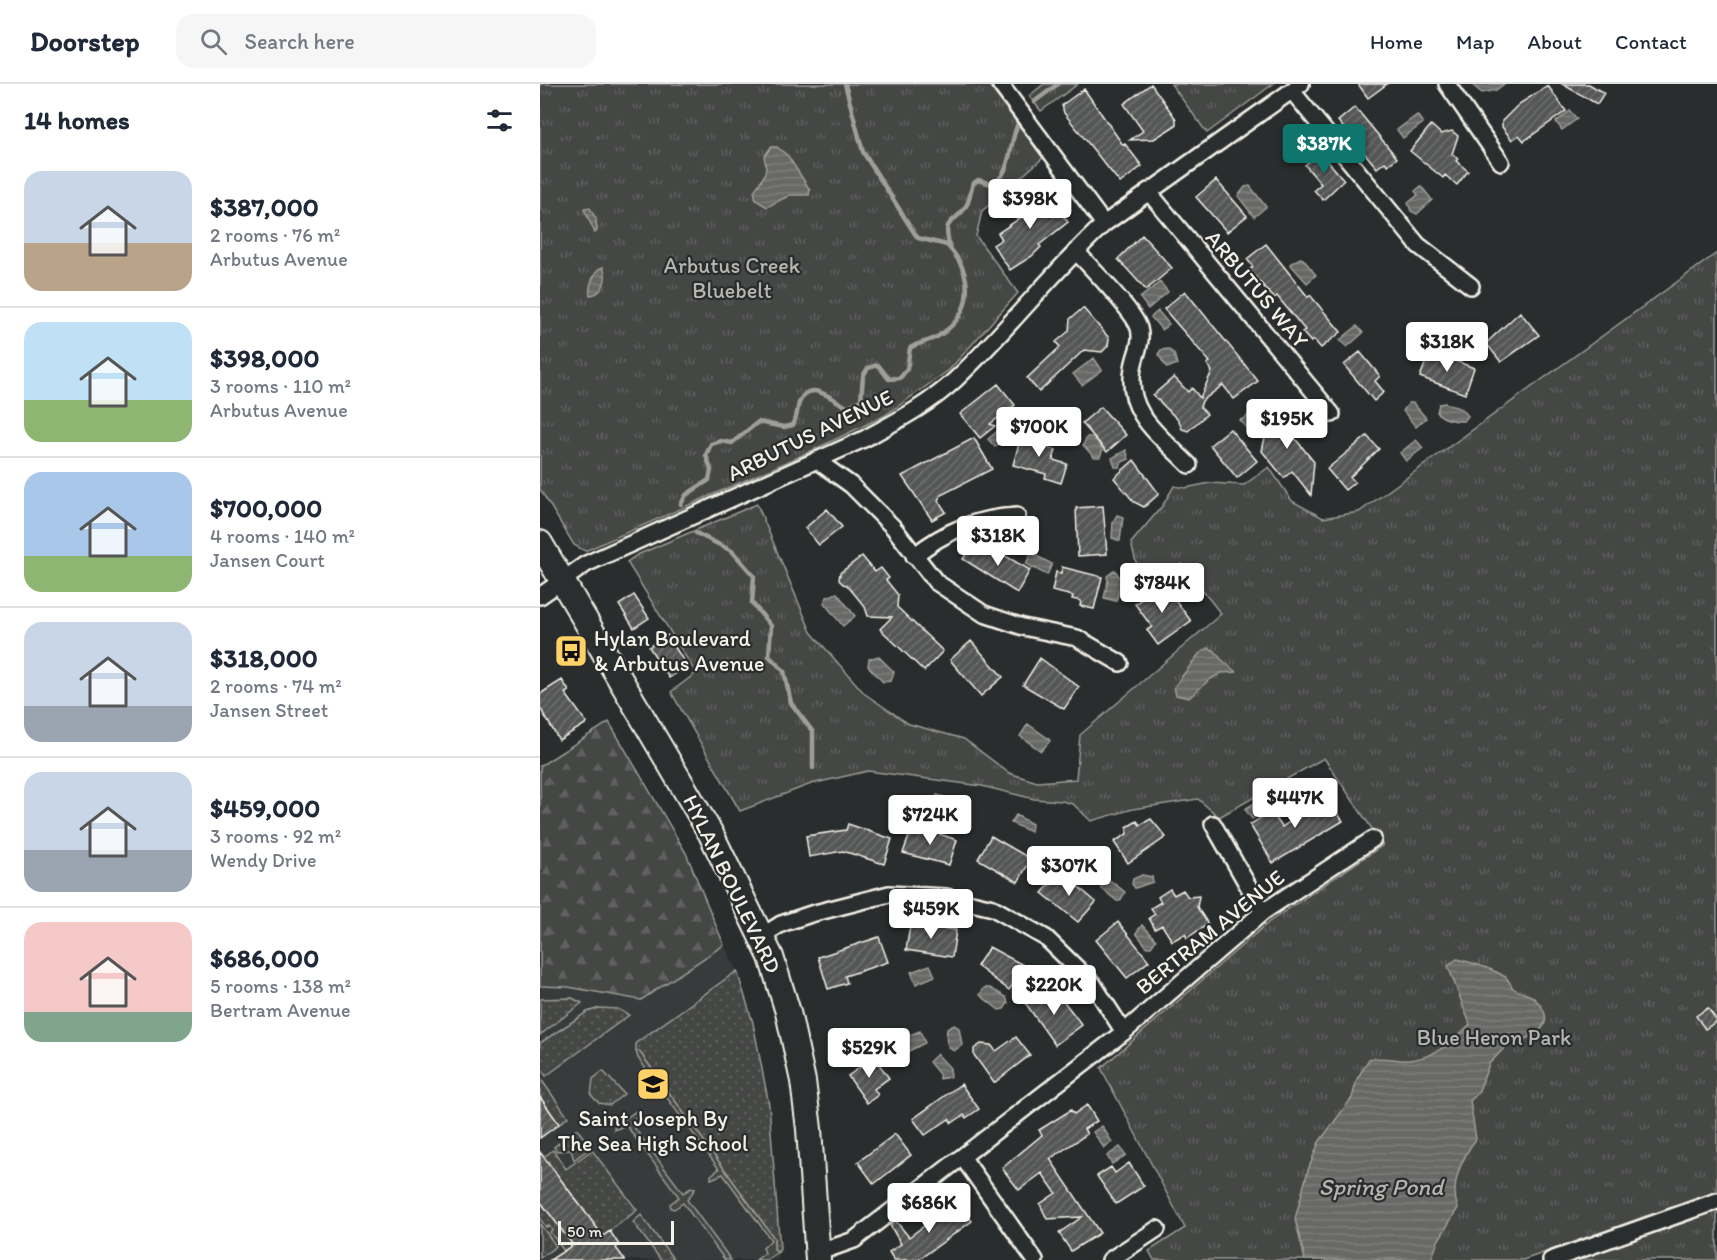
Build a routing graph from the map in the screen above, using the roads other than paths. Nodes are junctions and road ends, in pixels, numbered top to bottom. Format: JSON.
{"nodes":[{"id":1,"x":1000,"y":84,"type":"edge"},
{"id":2,"x":1448,"y":84,"type":"edge"},
{"id":3,"x":1296,"y":87,"type":"edge"},
{"id":4,"x":1501,"y":162,"type":"dead end"},
{"id":5,"x":1148,"y":191,"type":"junction"},
{"id":6,"x":1104,"y":224,"type":"junction"},
{"id":7,"x":1076,"y":251,"type":"junction"},
{"id":8,"x":1471,"y":286,"type":"dead end"},
{"id":9,"x":1332,"y":414,"type":"dead end"},
{"id":10,"x":816,"y":460,"type":"junction"},
{"id":11,"x":1189,"y":465,"type":"dead end"},
{"id":12,"x":1017,"y":516,"type":"dead end"},
{"id":13,"x":540,"y":543,"type":"edge"},
{"id":14,"x":914,"y":556,"type":"junction"},
{"id":15,"x":561,"y":582,"type":"junction"},
{"id":16,"x":540,"y":596,"type":"edge"},
{"id":17,"x":1120,"y":663,"type":"dead end"},
{"id":18,"x":1213,"y":824,"type":"dead end"},
{"id":19,"x":1373,"y":839,"type":"dead end"},
{"id":20,"x":1263,"y":912,"type":"junction"},
{"id":21,"x":762,"y":936,"type":"junction"},
{"id":22,"x":1124,"y":1032,"type":"junction"},
{"id":23,"x":963,"y":1158,"type":"junction"},
{"id":24,"x":1717,"y":1201,"type":"edge"},
{"id":25,"x":1157,"y":1229,"type":"dead end"},
{"id":26,"x":818,"y":1257,"type":"edge"},
{"id":27,"x":1035,"y":1260,"type":"edge"},
{"id":28,"x":1110,"y":1260,"type":"edge"},
{"id":29,"x":1551,"y":1260,"type":"edge"}],
"edges":[{"from":1,"to":6,"type":"street"},
{"from":2,"to":4,"type":"street"},
{"from":3,"to":5,"type":"street","name":"ARBUTUS AVENUE"},
{"from":3,"to":8,"type":"street","name":"ARBUTUS AVENUE"},
{"from":5,"to":6,"type":"street","name":"ARBUTUS AVENUE"},
{"from":5,"to":9,"type":"street","name":"ARBUTUS WAY"},
{"from":6,"to":7,"type":"street","name":"ARBUTUS AVENUE"},
{"from":7,"to":10,"type":"street","name":"ARBUTUS AVENUE"},
{"from":7,"to":11,"type":"street"},
{"from":10,"to":14,"type":"street"},
{"from":10,"to":15,"type":"street","name":"ARBUTUS AVENUE"},
{"from":12,"to":14,"type":"street"},
{"from":13,"to":15,"type":"main road","name":"HYLAN BOULEVARD"},
{"from":14,"to":17,"type":"street"},
{"from":15,"to":16,"type":"street","name":"ARBUTUS AVENUE"},
{"from":15,"to":21,"type":"main road","name":"HYLAN BOULEVARD"},
{"from":18,"to":20,"type":"street"},
{"from":19,"to":20,"type":"street","name":"BERTRAM AVENUE"},
{"from":20,"to":22,"type":"street","name":"BERTRAM AVENUE"},
{"from":21,"to":22,"type":"street"},
{"from":21,"to":26,"type":"main road","name":"HYLAN BOULEVARD"},
{"from":22,"to":23,"type":"street","name":"BERTRAM AVENUE"},
{"from":23,"to":26,"type":"street","name":"BERTRAM AVENUE"},
{"from":23,"to":27,"type":"street"},
{"from":24,"to":29,"type":"street"},
{"from":25,"to":28,"type":"street"}]}
